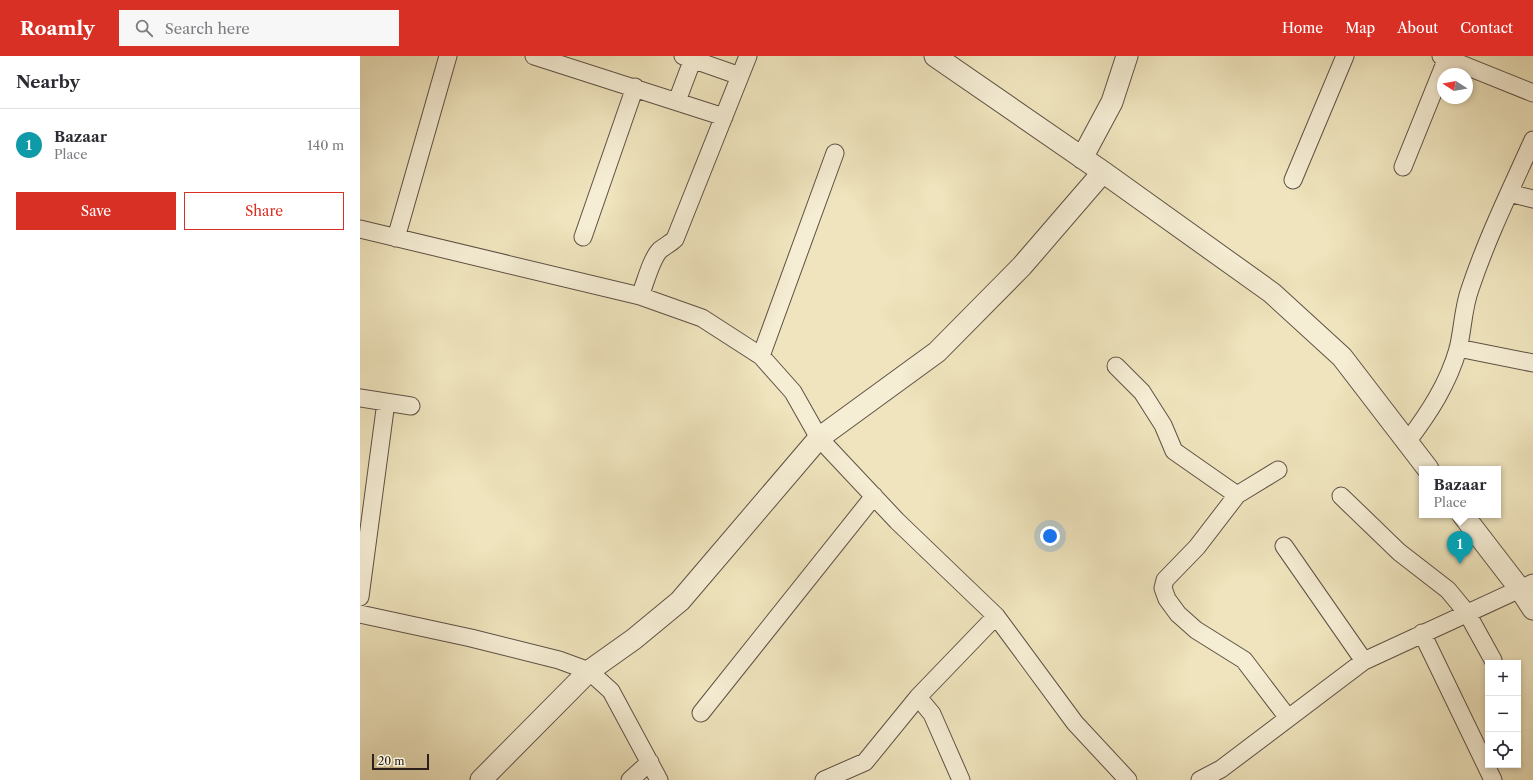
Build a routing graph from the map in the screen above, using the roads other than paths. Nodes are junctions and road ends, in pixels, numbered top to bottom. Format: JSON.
{"nodes":[{"id":1,"x":448,"y":56,"type":"edge"},
{"id":2,"x":748,"y":56,"type":"edge"},
{"id":3,"x":936,"y":56,"type":"edge"},
{"id":4,"x":1127,"y":56,"type":"edge"},
{"id":5,"x":1345,"y":56,"type":"edge"},
{"id":6,"x":543,"y":57,"type":"edge"},
{"id":7,"x":689,"y":57,"type":"edge"},
{"id":8,"x":1444,"y":57,"type":"edge"},
{"id":9,"x":740,"y":76,"type":"junction"},
{"id":10,"x":635,"y":87,"type":"junction"},
{"id":11,"x":1533,"y":93,"type":"edge"},
{"id":12,"x":678,"y":101,"type":"junction"},
{"id":13,"x":724,"y":117,"type":"junction"},
{"id":14,"x":1533,"y":140,"type":"edge"},
{"id":15,"x":835,"y":153,"type":"dead end"},
{"id":16,"x":1082,"y":158,"type":"junction"},
{"id":17,"x":1402,"y":168,"type":"dead end"},
{"id":18,"x":1103,"y":172,"type":"junction"},
{"id":19,"x":1293,"y":180,"type":"dead end"},
{"id":20,"x":1509,"y":193,"type":"junction"},
{"id":21,"x":1533,"y":199,"type":"edge"},
{"id":22,"x":360,"y":229,"type":"edge"},
{"id":23,"x":583,"y":237,"type":"dead end"},
{"id":24,"x":396,"y":238,"type":"junction"},
{"id":25,"x":640,"y":296,"type":"junction"},
{"id":26,"x":1458,"y":348,"type":"junction"},
{"id":27,"x":761,"y":356,"type":"junction"},
{"id":28,"x":1533,"y":363,"type":"edge"},
{"id":29,"x":1116,"y":366,"type":"dead end"},
{"id":30,"x":360,"y":398,"type":"edge"},
{"id":31,"x":386,"y":402,"type":"junction"},
{"id":32,"x":411,"y":406,"type":"dead end"},
{"id":33,"x":819,"y":438,"type":"junction"},
{"id":34,"x":1407,"y":442,"type":"junction"},
{"id":35,"x":1426,"y":466,"type":"edge"},
{"id":36,"x":1278,"y":470,"type":"dead end"},
{"id":37,"x":1237,"y":495,"type":"junction"},
{"id":38,"x":874,"y":496,"type":"junction"},
{"id":39,"x":1341,"y":496,"type":"dead end"},
{"id":40,"x":1466,"y":518,"type":"edge"},
{"id":41,"x":1284,"y":546,"type":"dead end"},
{"id":42,"x":1526,"y":586,"type":"edge"},
{"id":43,"x":360,"y":597,"type":"edge"},
{"id":44,"x":1533,"y":609,"type":"edge"},
{"id":45,"x":1467,"y":613,"type":"junction"},
{"id":46,"x":360,"y":614,"type":"edge"},
{"id":47,"x":996,"y":616,"type":"junction"},
{"id":48,"x":1422,"y":633,"type":"junction"},
{"id":49,"x":1493,"y":660,"type":"dead end"},
{"id":50,"x":1364,"y":661,"type":"junction"},
{"id":51,"x":590,"y":671,"type":"junction"},
{"id":52,"x":918,"y":697,"type":"junction"},
{"id":53,"x":701,"y":713,"type":"dead end"},
{"id":54,"x":1288,"y":718,"type":"junction"},
{"id":55,"x":650,"y":762,"type":"junction"},
{"id":56,"x":481,"y":780,"type":"edge"},
{"id":57,"x":630,"y":780,"type":"edge"},
{"id":58,"x":659,"y":780,"type":"edge"},
{"id":59,"x":824,"y":780,"type":"edge"},
{"id":60,"x":961,"y":780,"type":"edge"},
{"id":61,"x":1128,"y":780,"type":"edge"},
{"id":62,"x":1200,"y":780,"type":"edge"},
{"id":63,"x":1493,"y":780,"type":"edge"}],
"edges":[{"from":1,"to":24,"type":"street"},
{"from":2,"to":9,"type":"street"},
{"from":3,"to":16,"type":"street"},
{"from":4,"to":16,"type":"street"},
{"from":5,"to":19,"type":"street"},
{"from":6,"to":10,"type":"street"},
{"from":7,"to":9,"type":"street"},
{"from":7,"to":12,"type":"street"},
{"from":8,"to":11,"type":"street"},
{"from":8,"to":17,"type":"street"},
{"from":9,"to":13,"type":"street"},
{"from":10,"to":12,"type":"street"},
{"from":10,"to":23,"type":"street"},
{"from":12,"to":13,"type":"street"},
{"from":13,"to":25,"type":"street"},
{"from":14,"to":20,"type":"street"},
{"from":15,"to":27,"type":"street"},
{"from":16,"to":18,"type":"street"},
{"from":18,"to":33,"type":"street"},
{"from":18,"to":34,"type":"street"},
{"from":20,"to":21,"type":"street"},
{"from":20,"to":26,"type":"street"},
{"from":22,"to":24,"type":"street"},
{"from":24,"to":25,"type":"street"},
{"from":25,"to":27,"type":"street"},
{"from":26,"to":28,"type":"street"},
{"from":26,"to":34,"type":"street"},
{"from":27,"to":33,"type":"street"},
{"from":29,"to":37,"type":"street"},
{"from":30,"to":31,"type":"street"},
{"from":31,"to":32,"type":"street"},
{"from":31,"to":43,"type":"street"},
{"from":33,"to":38,"type":"street"},
{"from":33,"to":51,"type":"street"},
{"from":34,"to":35,"type":"street"},
{"from":36,"to":37,"type":"street"},
{"from":37,"to":54,"type":"street"},
{"from":38,"to":47,"type":"street"},
{"from":38,"to":53,"type":"street"},
{"from":39,"to":45,"type":"street"},
{"from":40,"to":42,"type":"street"},
{"from":41,"to":50,"type":"street"},
{"from":42,"to":44,"type":"street"},
{"from":42,"to":45,"type":"street"},
{"from":45,"to":48,"type":"street"},
{"from":45,"to":49,"type":"street"},
{"from":46,"to":51,"type":"street"},
{"from":47,"to":52,"type":"street"},
{"from":47,"to":61,"type":"street"},
{"from":48,"to":50,"type":"street"},
{"from":48,"to":63,"type":"street"},
{"from":50,"to":54,"type":"street"},
{"from":51,"to":55,"type":"street"},
{"from":51,"to":56,"type":"street"},
{"from":52,"to":59,"type":"street"},
{"from":52,"to":60,"type":"street"},
{"from":54,"to":62,"type":"street"},
{"from":55,"to":57,"type":"street"},
{"from":55,"to":58,"type":"street"}]}
